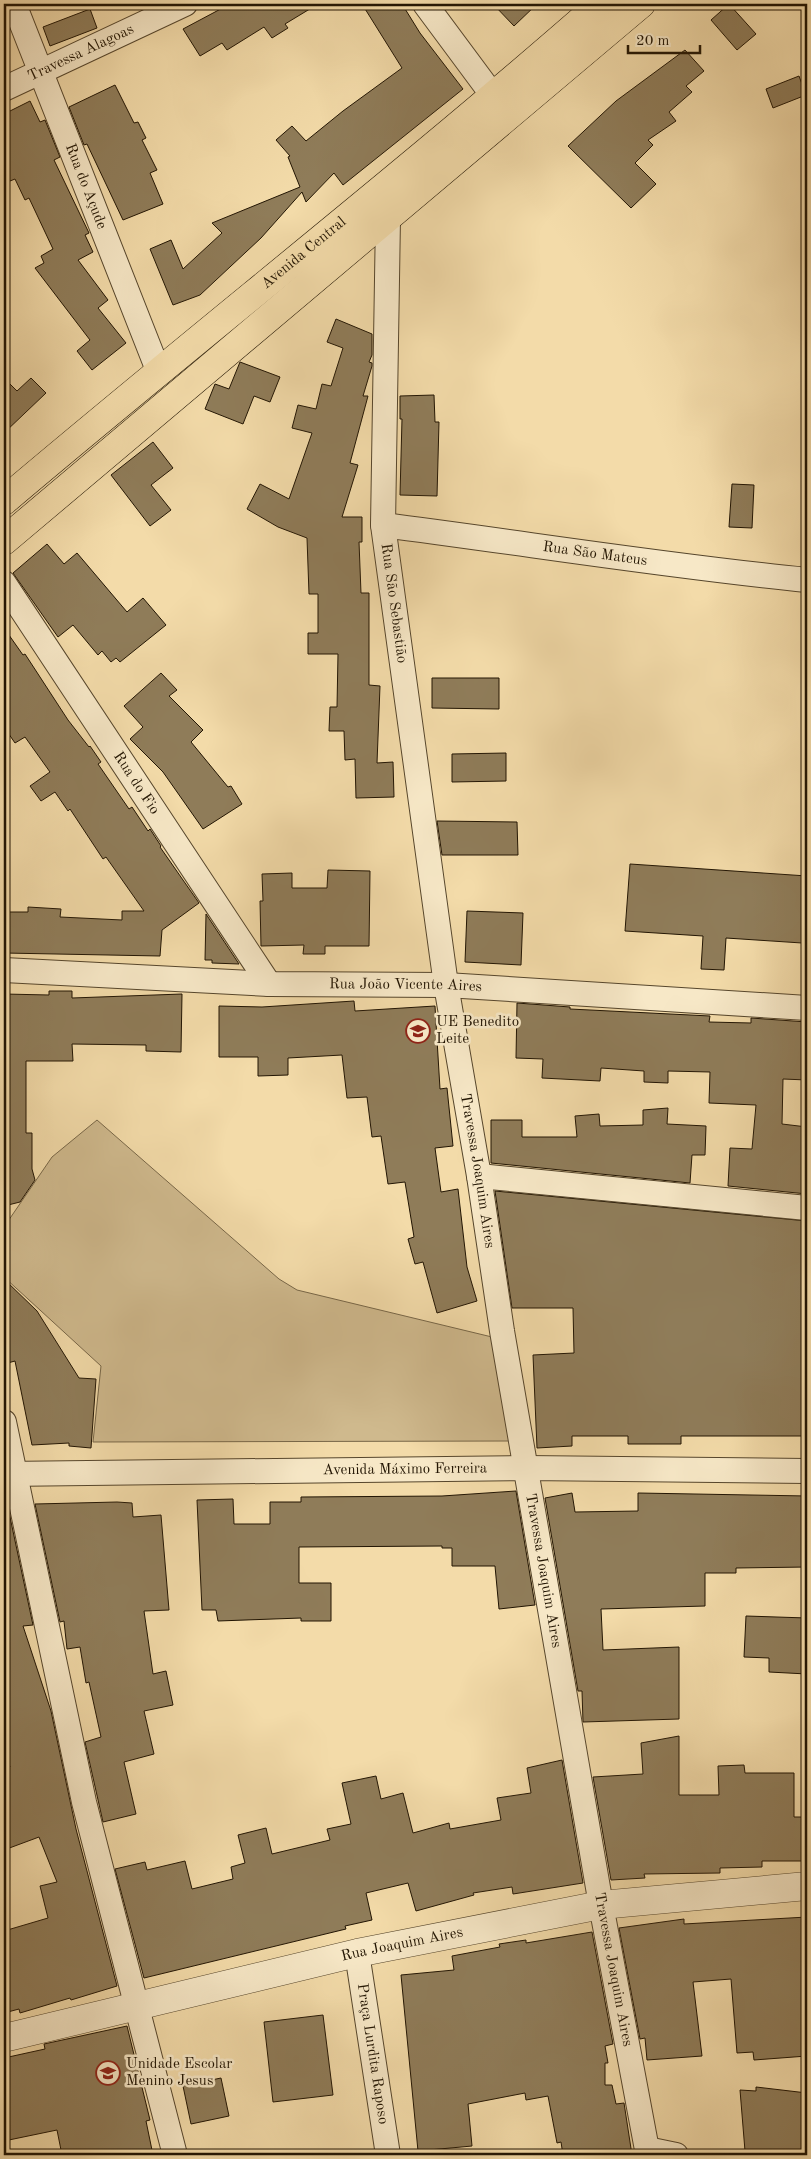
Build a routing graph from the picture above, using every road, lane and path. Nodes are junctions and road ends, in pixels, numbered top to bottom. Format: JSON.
{"nodes":[{"id":1,"x":14,"y":4,"type":"edge"},
{"id":2,"x":184,"y":4,"type":"edge"},
{"id":3,"x":425,"y":4,"type":"edge"},
{"id":4,"x":600,"y":4,"type":"edge"},
{"id":5,"x":641,"y":4,"type":"edge"},
{"id":6,"x":39,"y":72,"type":"junction"},
{"id":7,"x":4,"y":89,"type":"edge"},
{"id":8,"x":494,"y":97,"type":"junction"},
{"id":9,"x":388,"y":218,"type":"junction"},
{"id":10,"x":158,"y":370,"type":"junction"},
{"id":11,"x":4,"y":501,"type":"edge"},
{"id":12,"x":383,"y":525,"type":"junction"},
{"id":13,"x":4,"y":541,"type":"edge"},
{"id":14,"x":807,"y":580,"type":"edge"},
{"id":15,"x":4,"y":583,"type":"edge"},
{"id":16,"x":4,"y":970,"type":"edge"},
{"id":17,"x":269,"y":984,"type":"junction"},
{"id":18,"x":446,"y":985,"type":"junction"},
{"id":19,"x":807,"y":1008,"type":"edge"},
{"id":20,"x":479,"y":1176,"type":"junction"},
{"id":21,"x":807,"y":1208,"type":"edge"},
{"id":22,"x":4,"y":1422,"type":"edge"},
{"id":23,"x":526,"y":1468,"type":"junction"},
{"id":24,"x":807,"y":1471,"type":"edge"},
{"id":25,"x":10,"y":1474,"type":"edge"},
{"id":26,"x":807,"y":1886,"type":"edge"},
{"id":27,"x":601,"y":1905,"type":"junction"},
{"id":28,"x":357,"y":1953,"type":"junction"},
{"id":29,"x":137,"y":2007,"type":"junction"},
{"id":30,"x":4,"y":2038,"type":"edge"},
{"id":31,"x":647,"y":2152,"type":"edge"},
{"id":32,"x":175,"y":2155,"type":"edge"},
{"id":33,"x":388,"y":2155,"type":"edge"},
{"id":34,"x":676,"y":2155,"type":"edge"}],
"edges":[{"from":1,"to":6,"type":"street","name":"Rua do Açude"},
{"from":2,"to":6,"type":"street","name":"Travessa Alagoas"},
{"from":3,"to":8,"type":"street"},
{"from":4,"to":8,"type":"main road","name":"Avenida Central"},
{"from":5,"to":9,"type":"main road"},
{"from":6,"to":7,"type":"street","name":"Travessa Alagoas"},
{"from":6,"to":10,"type":"street","name":"Rua do Açude"},
{"from":8,"to":10,"type":"main road","name":"Avenida Central"},
{"from":9,"to":12,"type":"street","name":"Rua São Sebastião"},
{"from":9,"to":13,"type":"main road"},
{"from":10,"to":11,"type":"main road","name":"Avenida Central"},
{"from":12,"to":14,"type":"street","name":"Rua São Mateus"},
{"from":12,"to":18,"type":"street","name":"Rua São Sebastião"},
{"from":15,"to":17,"type":"street","name":"Rua do Fio"},
{"from":16,"to":17,"type":"street","name":"Rua João Vicente Aires"},
{"from":17,"to":18,"type":"street","name":"Rua João Vicente Aires"},
{"from":18,"to":19,"type":"street","name":"Rua João Vicente Aires"},
{"from":18,"to":20,"type":"street","name":"Travessa Joaquim Aires"},
{"from":20,"to":21,"type":"street"},
{"from":20,"to":23,"type":"street","name":"Travessa Joaquim Aires"},
{"from":22,"to":25,"type":"street"},
{"from":23,"to":24,"type":"street","name":"Avenida Máximo Ferreira"},
{"from":23,"to":25,"type":"street","name":"Avenida Máximo Ferreira"},
{"from":23,"to":27,"type":"street","name":"Travessa Joaquim Aires"},
{"from":25,"to":29,"type":"street"},
{"from":26,"to":27,"type":"street","name":"Rua Joaquim Aires"},
{"from":27,"to":28,"type":"street","name":"Rua Joaquim Aires"},
{"from":27,"to":31,"type":"street","name":"Travessa Joaquim Aires"},
{"from":28,"to":29,"type":"street","name":"Rua Joaquim Aires"},
{"from":28,"to":33,"type":"street","name":"Praça Lurdita Raposo"},
{"from":29,"to":30,"type":"street","name":"Rua Joaquim Aires"},
{"from":29,"to":32,"type":"street"},
{"from":31,"to":34,"type":"street"}]}
